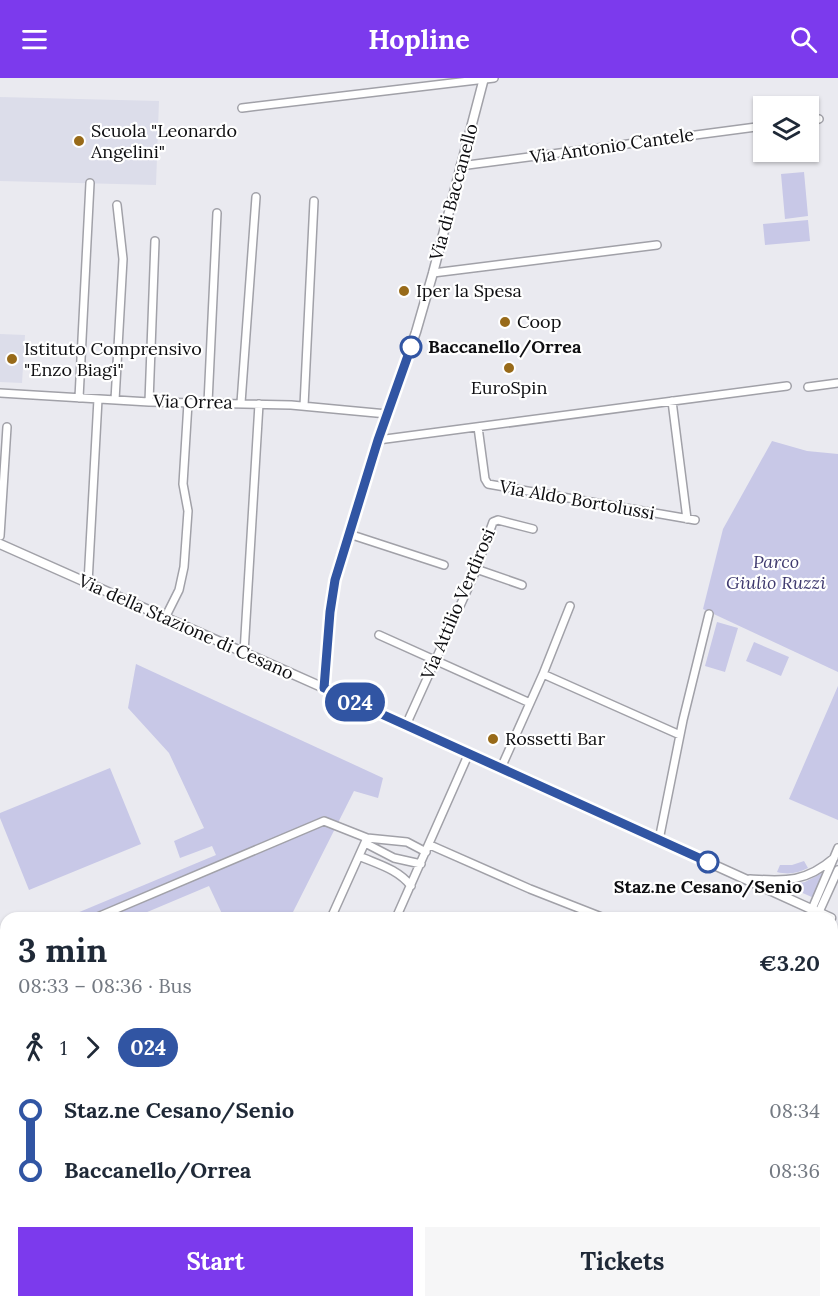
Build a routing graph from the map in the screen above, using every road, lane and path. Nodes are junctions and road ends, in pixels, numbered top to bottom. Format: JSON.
{"nodes":[{"id":1,"x":494,"y":78,"type":"edge"},
{"id":2,"x":484,"y":79,"type":"edge"},
{"id":3,"x":242,"y":108,"type":"dead end"},
{"id":4,"x":753,"y":127,"type":"edge"},
{"id":5,"x":460,"y":166,"type":"junction"},
{"id":6,"x":90,"y":183,"type":"dead end"},
{"id":7,"x":256,"y":197,"type":"dead end"},
{"id":8,"x":314,"y":201,"type":"dead end"},
{"id":9,"x":117,"y":205,"type":"dead end"},
{"id":10,"x":217,"y":213,"type":"dead end"},
{"id":11,"x":155,"y":241,"type":"dead end"},
{"id":12,"x":657,"y":245,"type":"dead end"},
{"id":13,"x":433,"y":273,"type":"junction"},
{"id":14,"x":838,"y":383,"type":"edge"},
{"id":15,"x":787,"y":386,"type":"dead end"},
{"id":16,"x":808,"y":387,"type":"dead end"},
{"id":17,"x":0,"y":393,"type":"edge"},
{"id":18,"x":79,"y":398,"type":"junction"},
{"id":19,"x":98,"y":399,"type":"junction"},
{"id":20,"x":115,"y":400,"type":"junction"},
{"id":21,"x":672,"y":401,"type":"junction"},
{"id":22,"x":149,"y":402,"type":"junction"},
{"id":23,"x":188,"y":403,"type":"junction"},
{"id":24,"x":208,"y":403,"type":"junction"},
{"id":25,"x":242,"y":403,"type":"junction"},
{"id":26,"x":259,"y":404,"type":"junction"},
{"id":27,"x":304,"y":406,"type":"junction"},
{"id":28,"x":387,"y":414,"type":"junction"},
{"id":29,"x":7,"y":427,"type":"dead end"},
{"id":30,"x":478,"y":427,"type":"junction"},
{"id":31,"x":378,"y":440,"type":"junction"},
{"id":32,"x":532,"y":529,"type":"dead end"},
{"id":33,"x":349,"y":534,"type":"junction"},
{"id":34,"x":0,"y":536,"type":"edge"},
{"id":35,"x":0,"y":544,"type":"edge"},
{"id":36,"x":444,"y":565,"type":"dead end"},
{"id":37,"x":476,"y":569,"type":"junction"},
{"id":38,"x":88,"y":583,"type":"junction"},
{"id":39,"x":522,"y":585,"type":"dead end"},
{"id":40,"x":570,"y":606,"type":"dead end"},
{"id":41,"x":709,"y":614,"type":"dead end"},
{"id":42,"x":165,"y":618,"type":"junction"},
{"id":43,"x":379,"y":635,"type":"dead end"},
{"id":44,"x":244,"y":653,"type":"junction"},
{"id":45,"x":436,"y":660,"type":"junction"},
{"id":46,"x":543,"y":674,"type":"junction"},
{"id":47,"x":324,"y":688,"type":"junction"},
{"id":48,"x":530,"y":703,"type":"junction"},
{"id":49,"x":406,"y":725,"type":"junction"},
{"id":50,"x":680,"y":735,"type":"junction"},
{"id":51,"x":469,"y":753,"type":"junction"},
{"id":52,"x":501,"y":768,"type":"junction"},
{"id":53,"x":659,"y":840,"type":"junction"},
{"id":54,"x":366,"y":841,"type":"junction"},
{"id":55,"x":430,"y":845,"type":"junction"},
{"id":56,"x":838,"y":848,"type":"edge"},
{"id":57,"x":426,"y":852,"type":"junction"},
{"id":58,"x":359,"y":856,"type":"junction"},
{"id":59,"x":834,"y":858,"type":"junction"},
{"id":60,"x":421,"y":864,"type":"junction"},
{"id":61,"x":838,"y":870,"type":"edge"},
{"id":62,"x":746,"y":879,"type":"junction"},
{"id":63,"x":411,"y":886,"type":"junction"},
{"id":64,"x":109,"y":912,"type":"edge"},
{"id":65,"x":334,"y":912,"type":"edge"},
{"id":66,"x":399,"y":912,"type":"edge"},
{"id":67,"x":589,"y":912,"type":"edge"},
{"id":68,"x":818,"y":912,"type":"edge"},
{"id":69,"x":825,"y":912,"type":"edge"},
{"id":70,"x":825,"y":912,"type":"edge"}],
"edges":[{"from":1,"to":2,"type":"street"},
{"from":2,"to":3,"type":"street"},
{"from":2,"to":5,"type":"street","name":"Via di Baccanello"},
{"from":4,"to":5,"type":"street","name":"Via Antonio Cantele"},
{"from":5,"to":13,"type":"street","name":"Via di Baccanello"},
{"from":6,"to":18,"type":"street"},
{"from":7,"to":25,"type":"street"},
{"from":8,"to":27,"type":"street"},
{"from":9,"to":20,"type":"street"},
{"from":10,"to":24,"type":"street"},
{"from":11,"to":22,"type":"street"},
{"from":12,"to":13,"type":"street"},
{"from":13,"to":28,"type":"street","name":"Via di Baccanello"},
{"from":14,"to":16,"type":"street"},
{"from":15,"to":21,"type":"street"},
{"from":17,"to":18,"type":"street","name":"Via Orrea"},
{"from":18,"to":19,"type":"street","name":"Via Orrea"},
{"from":19,"to":20,"type":"street","name":"Via Orrea"},
{"from":19,"to":38,"type":"street"},
{"from":20,"to":22,"type":"street","name":"Via Orrea"},
{"from":21,"to":30,"type":"street"},
{"from":21,"to":30,"type":"street","name":"Via Aldo Bortolussi"},
{"from":22,"to":23,"type":"street","name":"Via Orrea"},
{"from":23,"to":24,"type":"street","name":"Via Orrea"},
{"from":23,"to":42,"type":"street"},
{"from":24,"to":25,"type":"street","name":"Via Orrea"},
{"from":25,"to":26,"type":"street","name":"Via Orrea"},
{"from":26,"to":27,"type":"street","name":"Via Orrea"},
{"from":26,"to":44,"type":"street"},
{"from":27,"to":28,"type":"street","name":"Via Orrea"},
{"from":28,"to":31,"type":"street","name":"Via di Baccanello"},
{"from":29,"to":34,"type":"street"},
{"from":30,"to":31,"type":"street"},
{"from":31,"to":33,"type":"street","name":"Via di Baccanello"},
{"from":32,"to":37,"type":"street","name":"Via Attilio Verdirosi"},
{"from":33,"to":36,"type":"street"},
{"from":33,"to":47,"type":"street","name":"Via di Baccanello"},
{"from":35,"to":38,"type":"street","name":"Via della Stazione di Cesano"},
{"from":37,"to":39,"type":"street"},
{"from":37,"to":45,"type":"street","name":"Via Attilio Verdirosi"},
{"from":38,"to":42,"type":"street","name":"Via della Stazione di Cesano"},
{"from":40,"to":46,"type":"street"},
{"from":41,"to":50,"type":"street"},
{"from":42,"to":44,"type":"street","name":"Via della Stazione di Cesano"},
{"from":43,"to":45,"type":"street"},
{"from":44,"to":47,"type":"street","name":"Via della Stazione di Cesano"},
{"from":45,"to":48,"type":"street"},
{"from":45,"to":49,"type":"street","name":"Via Attilio Verdirosi"},
{"from":46,"to":48,"type":"street"},
{"from":46,"to":50,"type":"street"},
{"from":47,"to":49,"type":"street","name":"Via della Stazione di Cesano"},
{"from":48,"to":52,"type":"street"},
{"from":49,"to":51,"type":"street","name":"Via della Stazione di Cesano"},
{"from":50,"to":53,"type":"street"},
{"from":51,"to":52,"type":"street","name":"Via della Stazione di Cesano"},
{"from":51,"to":55,"type":"street"},
{"from":52,"to":53,"type":"street","name":"Via della Stazione di Cesano"},
{"from":53,"to":62,"type":"street","name":"Via della Stazione di Cesano"},
{"from":54,"to":57,"type":"street"},
{"from":54,"to":58,"type":"street"},
{"from":54,"to":60,"type":"street"},
{"from":54,"to":64,"type":"street"},
{"from":55,"to":57,"type":"street"},
{"from":55,"to":67,"type":"street"},
{"from":56,"to":59,"type":"street"},
{"from":57,"to":60,"type":"street"},
{"from":58,"to":63,"type":"street"},
{"from":58,"to":65,"type":"street"},
{"from":59,"to":62,"type":"street"},
{"from":59,"to":69,"type":"street"},
{"from":60,"to":63,"type":"street"},
{"from":61,"to":70,"type":"street"},
{"from":62,"to":68,"type":"street","name":"Via della Stazione di Cesano"},
{"from":63,"to":66,"type":"street"}]}
